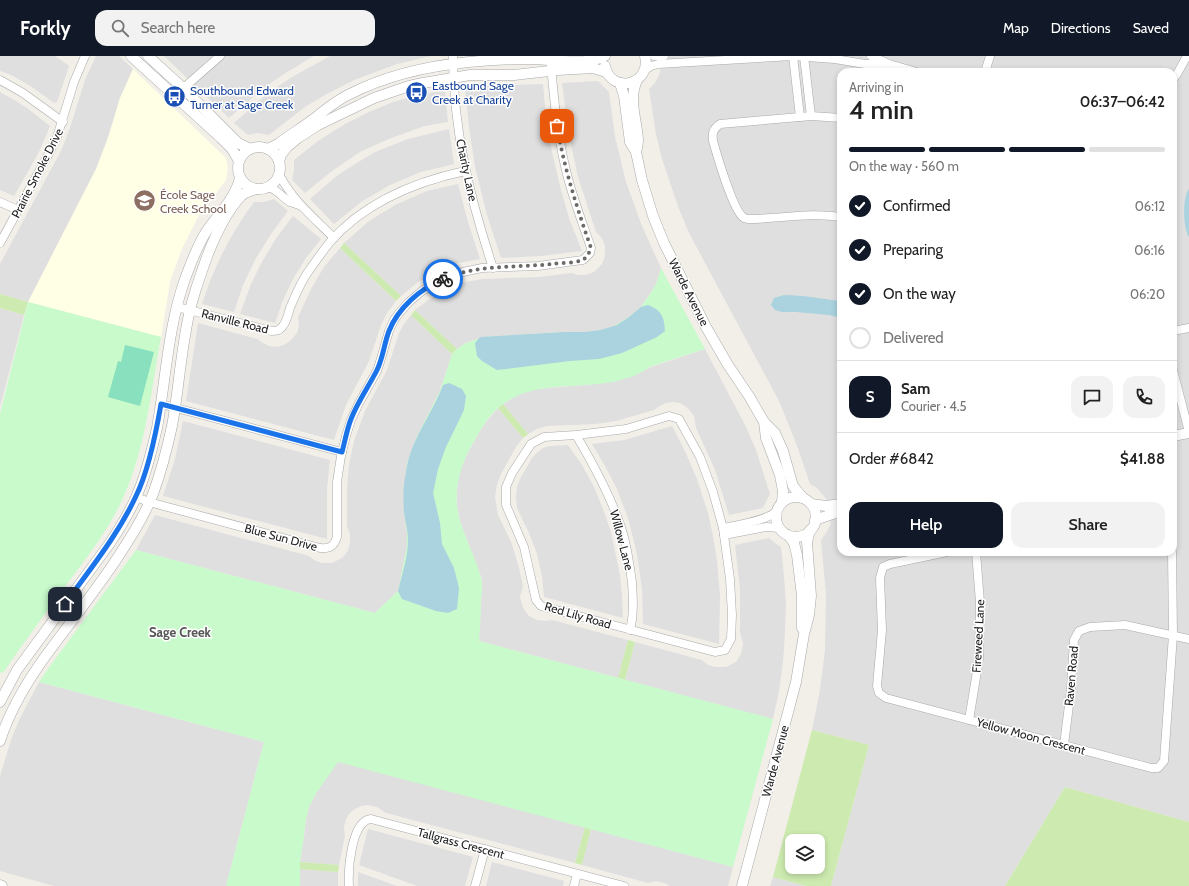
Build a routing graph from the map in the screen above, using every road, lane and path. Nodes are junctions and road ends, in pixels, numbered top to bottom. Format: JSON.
{"nodes":[{"id":1,"x":85,"y":56,"type":"edge"},
{"id":2,"x":131,"y":56,"type":"edge"},
{"id":3,"x":148,"y":56,"type":"edge"},
{"id":4,"x":220,"y":56,"type":"edge"},
{"id":5,"x":605,"y":56,"type":"edge"},
{"id":6,"x":645,"y":56,"type":"edge"},
{"id":7,"x":654,"y":56,"type":"edge"},
{"id":8,"x":664,"y":56,"type":"edge"},
{"id":9,"x":793,"y":56,"type":"edge"},
{"id":10,"x":804,"y":56,"type":"edge"},
{"id":11,"x":871,"y":56,"type":"edge"},
{"id":12,"x":990,"y":56,"type":"edge"},
{"id":13,"x":1187,"y":56,"type":"edge"},
{"id":14,"x":551,"y":63,"type":"edge"},
{"id":15,"x":889,"y":64,"type":"junction"},
{"id":16,"x":453,"y":67,"type":"edge"},
{"id":17,"x":903,"y":68,"type":"edge"},
{"id":18,"x":986,"y":68,"type":"edge"},
{"id":19,"x":645,"y":70,"type":"junction"},
{"id":20,"x":606,"y":72,"type":"junction"},
{"id":21,"x":1177,"y":74,"type":"edge"},
{"id":22,"x":0,"y":80,"type":"edge"},
{"id":23,"x":637,"y":80,"type":"junction"},
{"id":24,"x":620,"y":83,"type":"junction"},
{"id":25,"x":181,"y":90,"type":"junction"},
{"id":26,"x":811,"y":116,"type":"junction"},
{"id":27,"x":800,"y":117,"type":"junction"},
{"id":28,"x":837,"y":118,"type":"edge"},
{"id":29,"x":62,"y":122,"type":"junction"},
{"id":30,"x":250,"y":149,"type":"junction"},
{"id":31,"x":268,"y":149,"type":"junction"},
{"id":32,"x":636,"y":152,"type":"junction"},
{"id":33,"x":239,"y":161,"type":"junction"},
{"id":34,"x":279,"y":162,"type":"junction"},
{"id":35,"x":465,"y":171,"type":"junction"},
{"id":36,"x":279,"y":174,"type":"junction"},
{"id":37,"x":240,"y":178,"type":"junction"},
{"id":38,"x":268,"y":187,"type":"junction"},
{"id":39,"x":256,"y":189,"type":"junction"},
{"id":40,"x":0,"y":202,"type":"edge"},
{"id":41,"x":299,"y":205,"type":"junction"},
{"id":42,"x":18,"y":210,"type":"junction"},
{"id":43,"x":837,"y":217,"type":"edge"},
{"id":44,"x":334,"y":238,"type":"junction"},
{"id":45,"x":0,"y":244,"type":"edge"},
{"id":46,"x":493,"y":268,"type":"junction"},
{"id":47,"x":177,"y":307,"type":"junction"},
{"id":48,"x":190,"y":310,"type":"junction"},
{"id":49,"x":1189,"y":328,"type":"edge"},
{"id":50,"x":1177,"y":330,"type":"edge"},
{"id":51,"x":1177,"y":386,"type":"edge"},
{"id":52,"x":161,"y":404,"type":"junction"},
{"id":53,"x":174,"y":408,"type":"junction"},
{"id":54,"x":764,"y":422,"type":"junction"},
{"id":55,"x":1189,"y":432,"type":"edge"},
{"id":56,"x":576,"y":435,"type":"junction"},
{"id":57,"x":1177,"y":435,"type":"edge"},
{"id":58,"x":342,"y":452,"type":"junction"},
{"id":59,"x":136,"y":497,"type":"junction"},
{"id":60,"x":807,"y":501,"type":"junction"},
{"id":61,"x":149,"y":502,"type":"junction"},
{"id":62,"x":837,"y":505,"type":"edge"},
{"id":63,"x":779,"y":507,"type":"junction"},
{"id":64,"x":837,"y":512,"type":"edge"},
{"id":65,"x":815,"y":520,"type":"junction"},
{"id":66,"x":780,"y":528,"type":"junction"},
{"id":67,"x":810,"y":530,"type":"junction"},
{"id":68,"x":723,"y":531,"type":"junction"},
{"id":69,"x":788,"y":535,"type":"junction"},
{"id":70,"x":928,"y":556,"type":"edge"},
{"id":71,"x":976,"y":556,"type":"edge"},
{"id":72,"x":1172,"y":556,"type":"edge"},
{"id":73,"x":630,"y":630,"type":"junction"},
{"id":74,"x":804,"y":634,"type":"junction"},
{"id":75,"x":1173,"y":635,"type":"junction"},
{"id":76,"x":1189,"y":639,"type":"edge"},
{"id":77,"x":0,"y":702,"type":"edge"},
{"id":78,"x":969,"y":720,"type":"junction"},
{"id":79,"x":0,"y":741,"type":"edge"},
{"id":80,"x":1064,"y":745,"type":"junction"},
{"id":81,"x":485,"y":849,"type":"junction"},
{"id":82,"x":577,"y":874,"type":"junction"},
{"id":83,"x":349,"y":886,"type":"edge"},
{"id":84,"x":475,"y":886,"type":"edge"},
{"id":85,"x":574,"y":886,"type":"edge"},
{"id":86,"x":624,"y":886,"type":"edge"},
{"id":87,"x":742,"y":886,"type":"edge"}],
"edges":[{"from":1,"to":29,"type":"street","name":"Prairie Smoke Drive"},
{"from":2,"to":33,"type":"street"},
{"from":3,"to":25,"type":"street"},
{"from":4,"to":25,"type":"street"},
{"from":5,"to":14,"type":"street"},
{"from":5,"to":20,"type":"street"},
{"from":6,"to":19,"type":"street"},
{"from":7,"to":8,"type":"street"},
{"from":9,"to":10,"type":"street"},
{"from":9,"to":19,"type":"street"},
{"from":9,"to":27,"type":"street"},
{"from":10,"to":15,"type":"street"},
{"from":10,"to":26,"type":"street"},
{"from":11,"to":15,"type":"street"},
{"from":12,"to":18,"type":"street"},
{"from":13,"to":21,"type":"street"},
{"from":14,"to":16,"type":"street"},
{"from":14,"to":16,"type":"street"},
{"from":14,"to":20,"type":"street"},
{"from":14,"to":46,"type":"street","name":"Blue Sun Drive"},
{"from":15,"to":17,"type":"street"},
{"from":16,"to":31,"type":"street"},
{"from":16,"to":34,"type":"street"},
{"from":16,"to":35,"type":"street","name":"Charity Lane"},
{"from":19,"to":23,"type":"street"},
{"from":20,"to":24,"type":"street"},
{"from":22,"to":29,"type":"street"},
{"from":23,"to":24,"type":"street"},
{"from":23,"to":32,"type":"street","name":"Warde Avenue"},
{"from":24,"to":32,"type":"street","name":"Warde Avenue"},
{"from":25,"to":30,"type":"street"},
{"from":26,"to":27,"type":"street"},
{"from":26,"to":28,"type":"street"},
{"from":27,"to":43,"type":"street"},
{"from":29,"to":42,"type":"street","name":"Prairie Smoke Drive"},
{"from":30,"to":31,"type":"street"},
{"from":30,"to":33,"type":"street"},
{"from":31,"to":34,"type":"street"},
{"from":32,"to":54,"type":"street","name":"Warde Avenue"},
{"from":33,"to":37,"type":"street"},
{"from":34,"to":36,"type":"street"},
{"from":35,"to":44,"type":"street","name":"Ranville Road"},
{"from":35,"to":46,"type":"street","name":"Charity Lane"},
{"from":36,"to":38,"type":"street"},
{"from":36,"to":41,"type":"street"},
{"from":37,"to":39,"type":"street"},
{"from":37,"to":47,"type":"street"},
{"from":38,"to":39,"type":"street"},
{"from":38,"to":41,"type":"street"},
{"from":39,"to":48,"type":"street"},
{"from":40,"to":42,"type":"street"},
{"from":41,"to":44,"type":"street"},
{"from":42,"to":45,"type":"street","name":"Prairie Smoke Drive"},
{"from":44,"to":48,"type":"street","name":"Ranville Road"},
{"from":46,"to":58,"type":"street","name":"Blue Sun Drive"},
{"from":47,"to":48,"type":"street","name":"Ranville Road"},
{"from":47,"to":52,"type":"street"},
{"from":48,"to":53,"type":"street"},
{"from":49,"to":50,"type":"street"},
{"from":51,"to":55,"type":"street"},
{"from":52,"to":53,"type":"street"},
{"from":52,"to":59,"type":"street"},
{"from":53,"to":58,"type":"street"},
{"from":53,"to":61,"type":"street"},
{"from":54,"to":60,"type":"street","name":"Warde Avenue"},
{"from":54,"to":63,"type":"street","name":"Warde Avenue"},
{"from":55,"to":57,"type":"street"},
{"from":56,"to":68,"type":"street","name":"Red Lily Road"},
{"from":56,"to":73,"type":"street","name":"Willow Lane"},
{"from":56,"to":73,"type":"street","name":"Red Lily Road"},
{"from":58,"to":61,"type":"street","name":"Blue Sun Drive"},
{"from":59,"to":61,"type":"street","name":"Blue Sun Drive"},
{"from":59,"to":77,"type":"street"},
{"from":60,"to":62,"type":"street"},
{"from":60,"to":63,"type":"street"},
{"from":60,"to":65,"type":"street"},
{"from":61,"to":79,"type":"street"},
{"from":63,"to":66,"type":"street"},
{"from":63,"to":68,"type":"street"},
{"from":64,"to":65,"type":"street"},
{"from":65,"to":67,"type":"street"},
{"from":66,"to":68,"type":"street"},
{"from":66,"to":69,"type":"street"},
{"from":67,"to":69,"type":"street"},
{"from":67,"to":74,"type":"street","name":"Warde Avenue"},
{"from":68,"to":73,"type":"street","name":"Red Lily Road"},
{"from":69,"to":74,"type":"street","name":"Warde Avenue"},
{"from":70,"to":78,"type":"street","name":"Yellow Moon Crescent"},
{"from":71,"to":78,"type":"street","name":"Fireweed Lane"},
{"from":72,"to":75,"type":"street","name":"Yellow Moon Crescent"},
{"from":74,"to":87,"type":"street","name":"Warde Avenue"},
{"from":75,"to":76,"type":"street"},
{"from":75,"to":80,"type":"street","name":"Raven Road"},
{"from":75,"to":80,"type":"street","name":"Yellow Moon Crescent"},
{"from":78,"to":80,"type":"street","name":"Yellow Moon Crescent"},
{"from":81,"to":82,"type":"street","name":"Tallgrass Crescent"},
{"from":81,"to":83,"type":"street","name":"Tallgrass Crescent"},
{"from":81,"to":84,"type":"street"},
{"from":82,"to":85,"type":"street"},
{"from":82,"to":86,"type":"street","name":"Tallgrass Crescent"}]}
